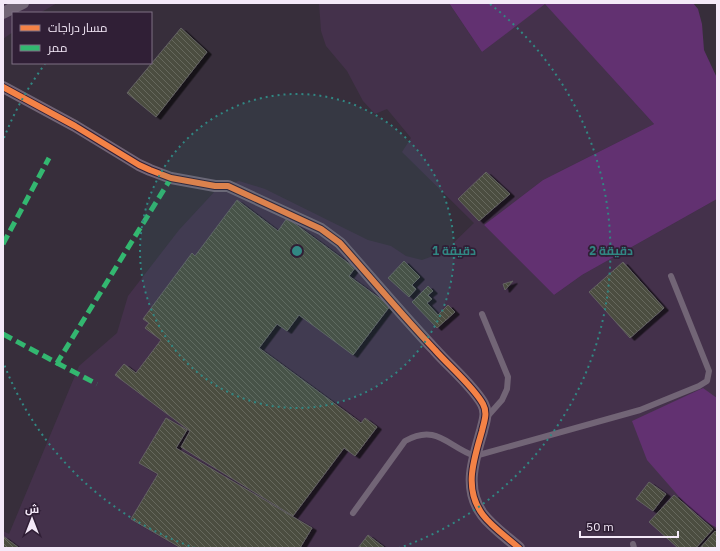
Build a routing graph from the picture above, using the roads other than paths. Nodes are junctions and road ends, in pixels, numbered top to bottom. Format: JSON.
{"nodes":[{"id":1,"x":24,"y":3,"type":"edge"},
{"id":2,"x":3,"y":13,"type":"edge"},
{"id":3,"x":3,"y":87,"type":"edge"},
{"id":4,"x":671,"y":276,"type":"dead end"},
{"id":5,"x":482,"y":314,"type":"dead end"},
{"id":6,"x":485,"y":419,"type":"junction"},
{"id":7,"x":475,"y":456,"type":"junction"},
{"id":8,"x":353,"y":513,"type":"dead end"},
{"id":9,"x":518,"y":548,"type":"edge"}],
"edges":[{"from":1,"to":2,"type":"street"},
{"from":3,"to":6,"type":"street"},
{"from":4,"to":7,"type":"lane"},
{"from":5,"to":6,"type":"lane"},
{"from":6,"to":7,"type":"street"},
{"from":7,"to":8,"type":"lane"},
{"from":7,"to":9,"type":"street"}]}
